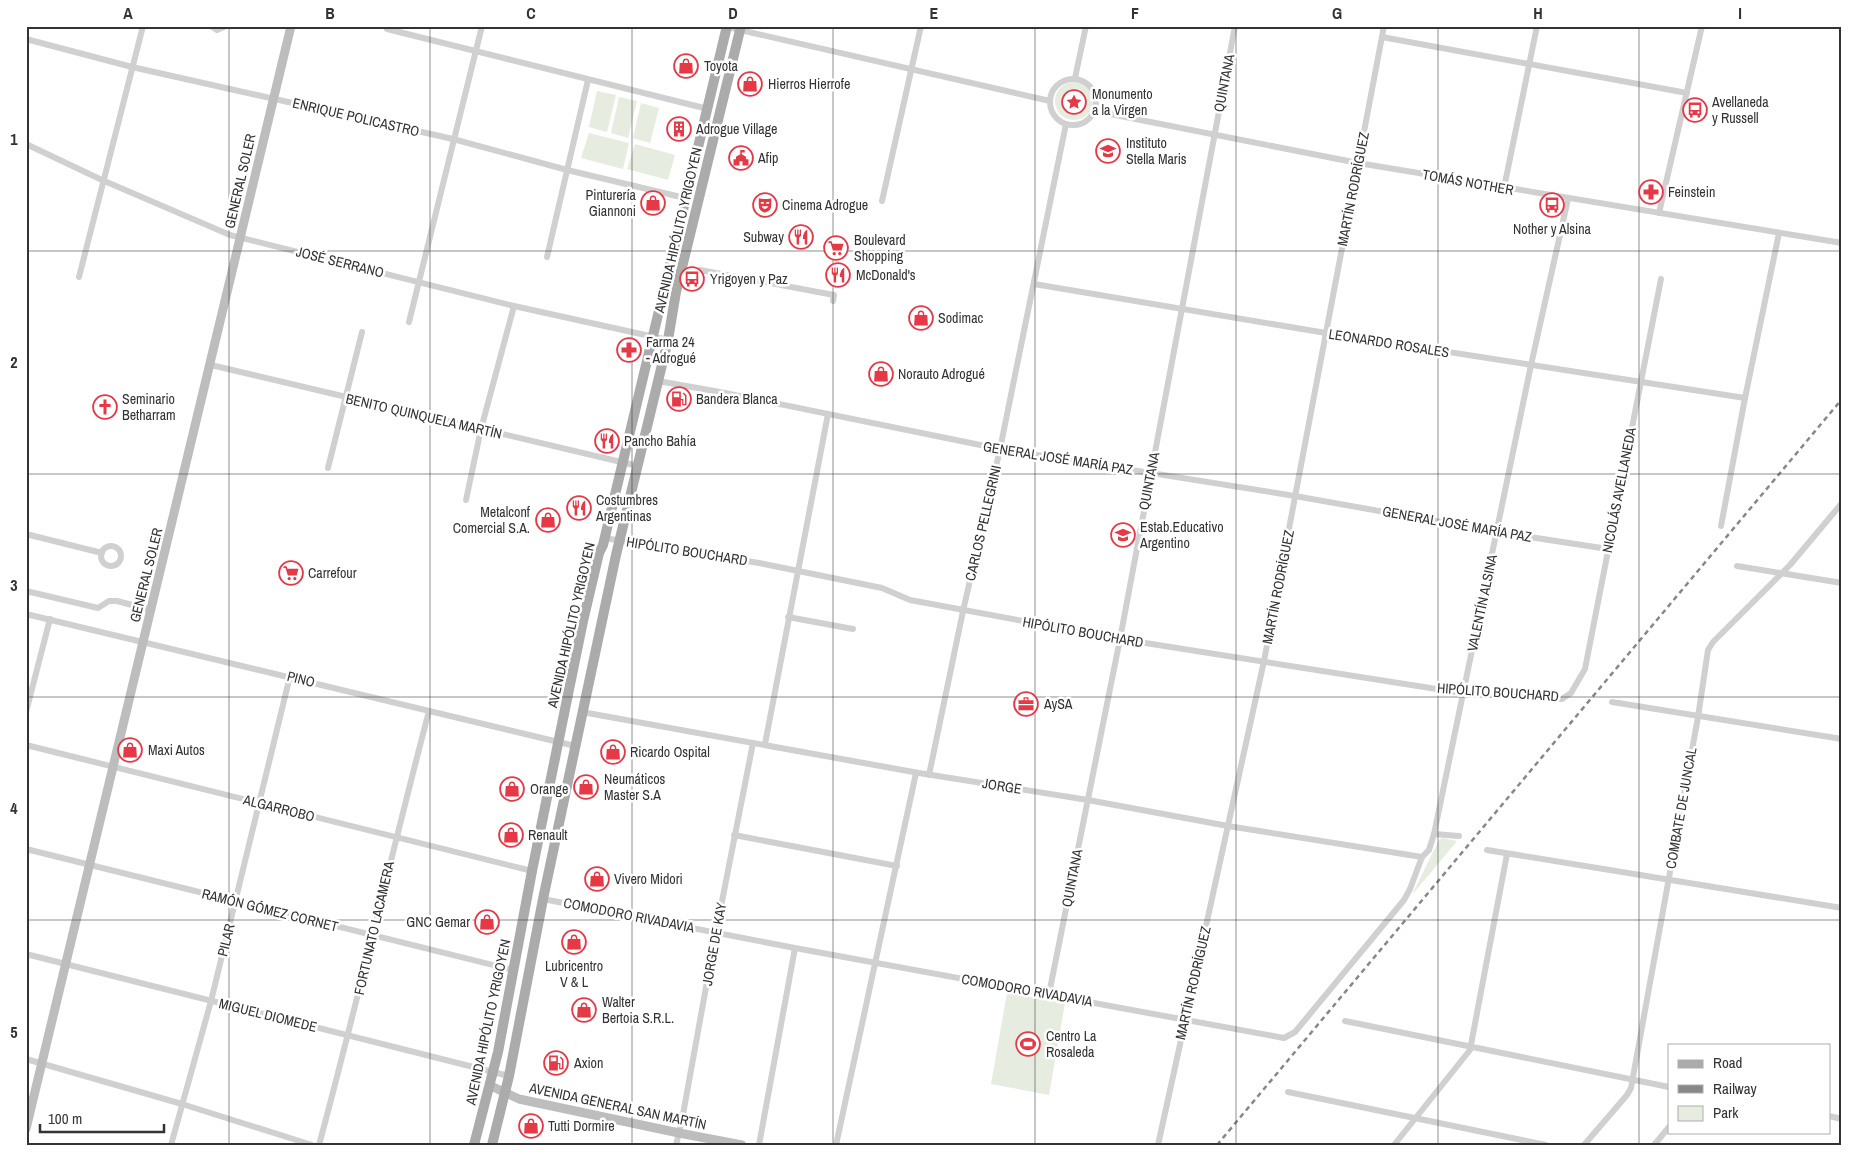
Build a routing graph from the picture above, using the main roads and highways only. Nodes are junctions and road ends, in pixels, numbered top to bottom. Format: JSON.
{"nodes":[{"id":1,"x":727,"y":26,"type":"edge"},
{"id":2,"x":741,"y":28,"type":"edge"},
{"id":3,"x":474,"y":1145,"type":"edge"},
{"id":4,"x":492,"y":1145,"type":"edge"}],
"edges":[{"from":1,"to":3,"type":"main road","name":"AVENIDA HIPÓLITO YRIGOYEN"},
{"from":2,"to":4,"type":"main road","name":"AVENIDA HIPÓLITO YRIGOYEN"}]}
